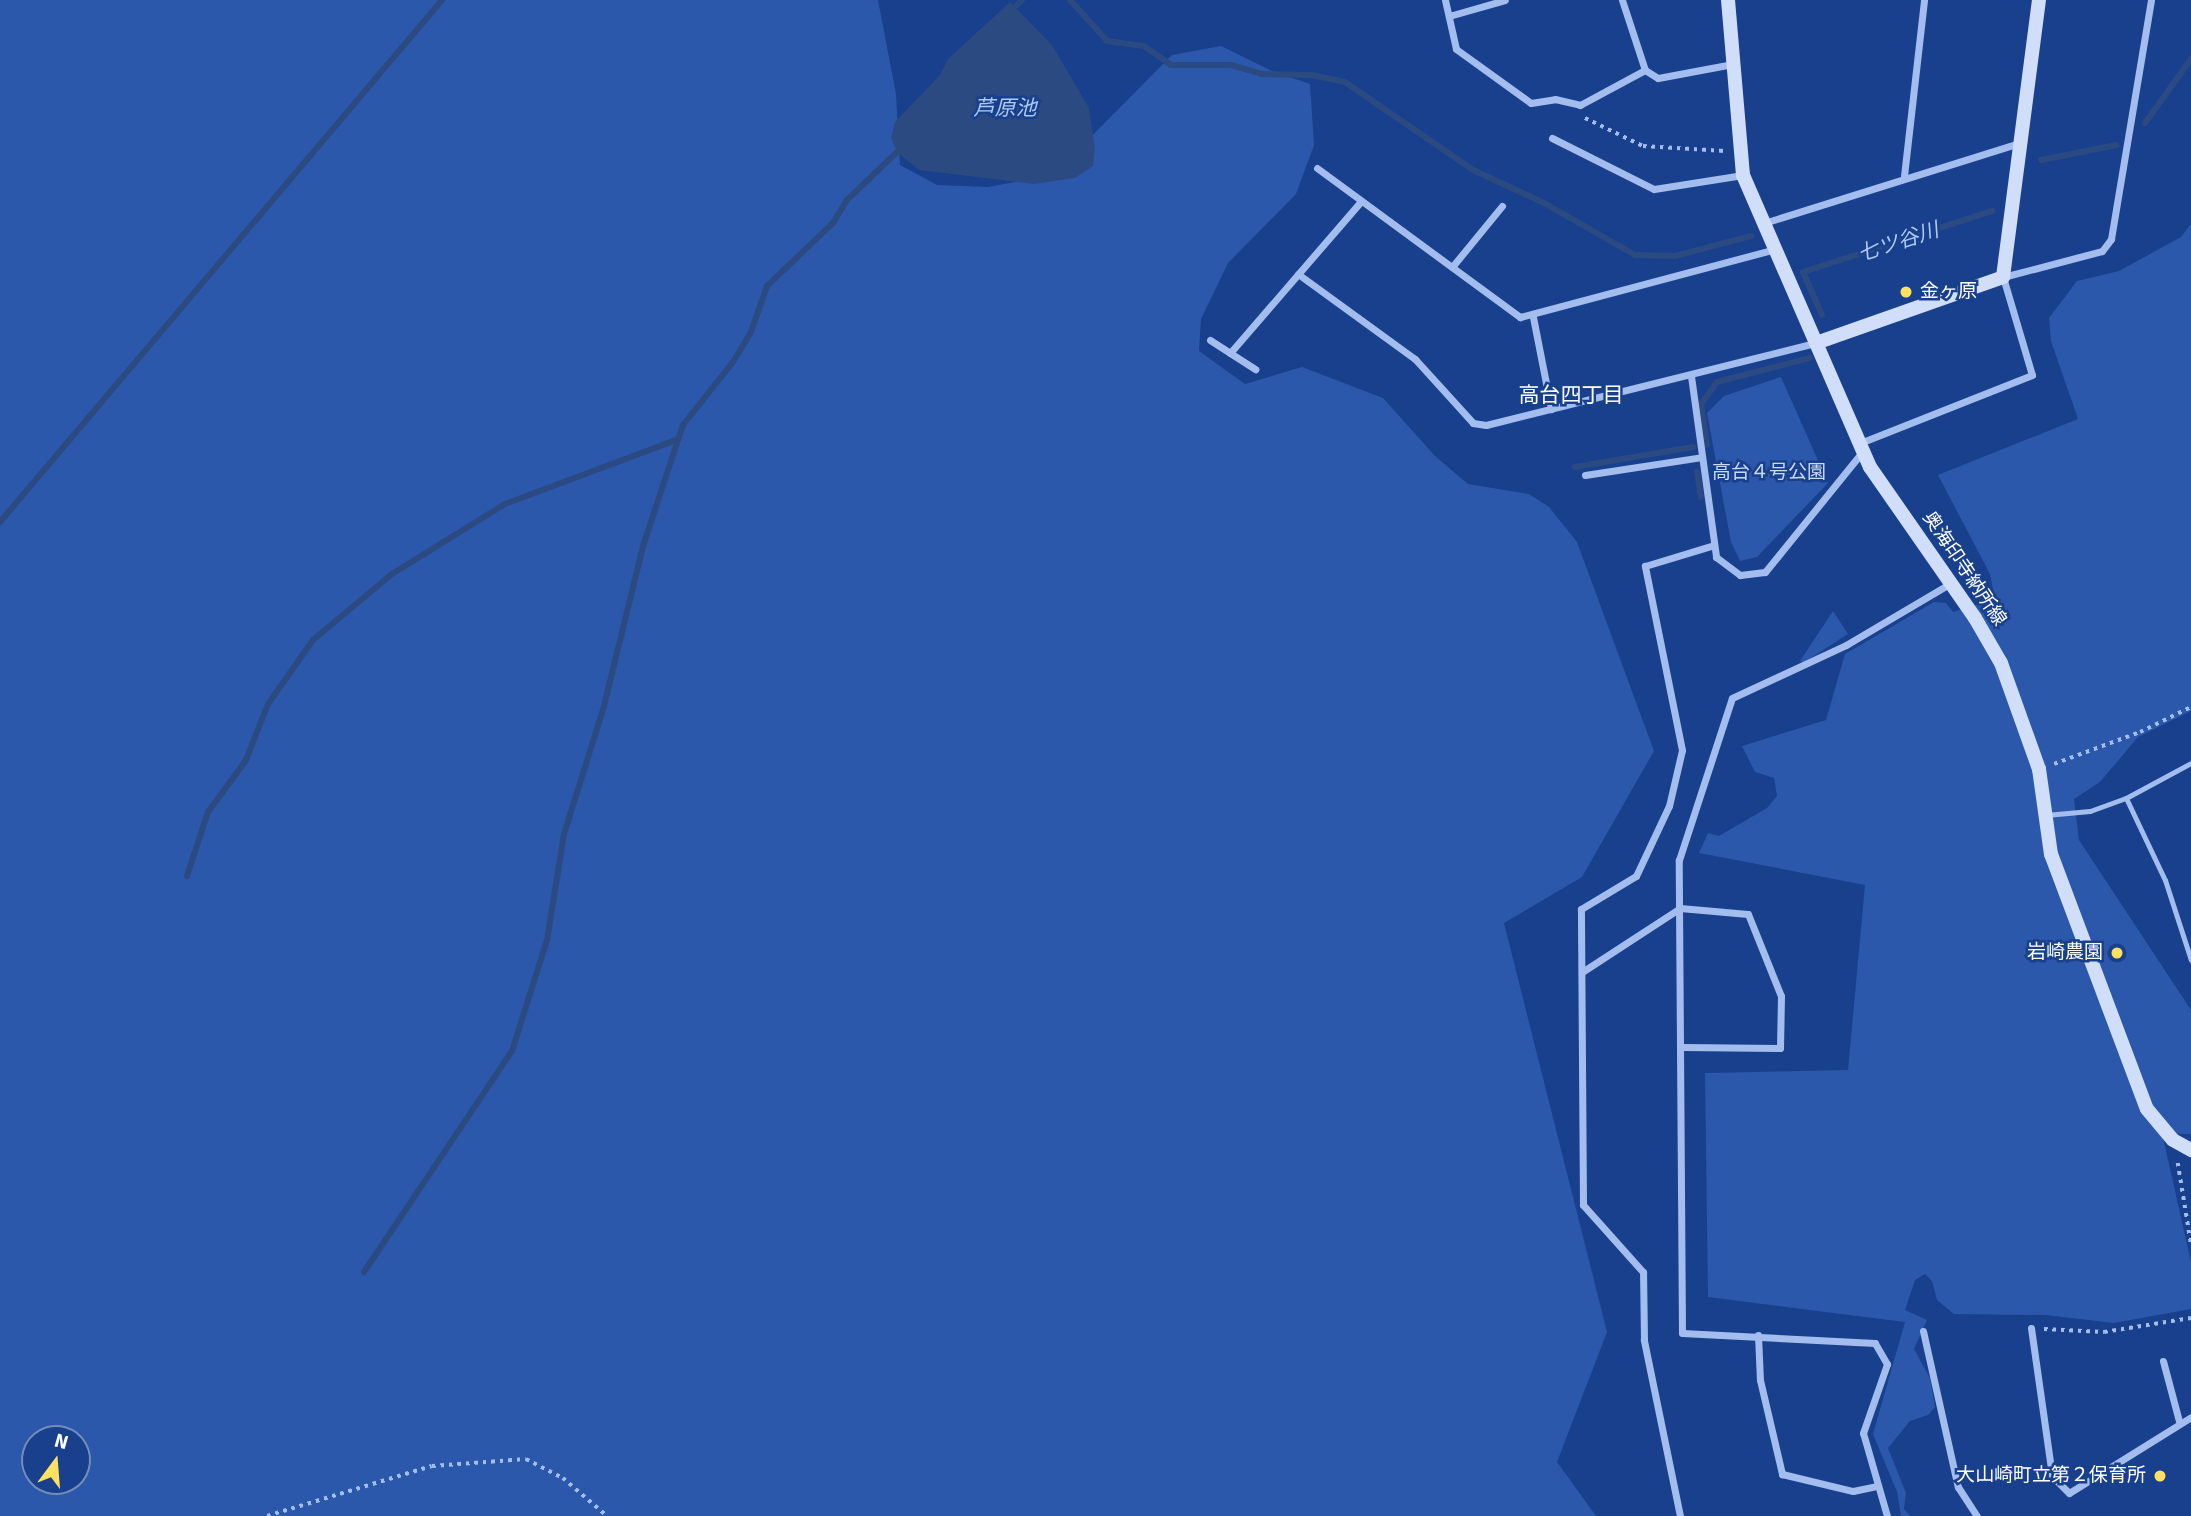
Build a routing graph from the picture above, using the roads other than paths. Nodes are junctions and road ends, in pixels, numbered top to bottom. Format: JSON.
{"nodes":[{"id":1,"x":1445,"y":0,"type":"edge"},
{"id":2,"x":1505,"y":0,"type":"edge"},
{"id":3,"x":1622,"y":0,"type":"edge"},
{"id":4,"x":1728,"y":0,"type":"edge"},
{"id":5,"x":1924,"y":0,"type":"edge"},
{"id":6,"x":2039,"y":0,"type":"edge"},
{"id":7,"x":2151,"y":0,"type":"edge"},
{"id":8,"x":1449,"y":16,"type":"junction"},
{"id":9,"x":1733,"y":64,"type":"junction"},
{"id":10,"x":1645,"y":70,"type":"junction"},
{"id":11,"x":1552,"y":138,"type":"dead end"},
{"id":12,"x":2020,"y":143,"type":"junction"},
{"id":13,"x":1317,"y":168,"type":"dead end"},
{"id":14,"x":1743,"y":176,"type":"junction"},
{"id":15,"x":1904,"y":176,"type":"junction"},
{"id":16,"x":1361,"y":201,"type":"junction"},
{"id":17,"x":1502,"y":206,"type":"dead end"},
{"id":18,"x":1764,"y":223,"type":"junction"},
{"id":19,"x":1775,"y":249,"type":"junction"},
{"id":20,"x":1452,"y":267,"type":"junction"},
{"id":21,"x":1298,"y":275,"type":"junction"},
{"id":22,"x":2003,"y":276,"type":"junction"},
{"id":23,"x":1533,"y":317,"type":"junction"},
{"id":24,"x":1210,"y":340,"type":"dead end"},
{"id":25,"x":1816,"y":343,"type":"junction"},
{"id":26,"x":1230,"y":353,"type":"junction"},
{"id":27,"x":1255,"y":369,"type":"dead end"},
{"id":28,"x":1691,"y":376,"type":"junction"},
{"id":29,"x":1551,"y":409,"type":"junction"},
{"id":30,"x":1862,"y":447,"type":"junction"},
{"id":31,"x":1702,"y":457,"type":"junction"},
{"id":32,"x":1585,"y":475,"type":"dead end"},
{"id":33,"x":1714,"y":545,"type":"junction"},
{"id":34,"x":1951,"y":583,"type":"junction"},
{"id":35,"x":2191,"y":762,"type":"edge"},
{"id":36,"x":2126,"y":798,"type":"junction"},
{"id":37,"x":2046,"y":815,"type":"junction"},
{"id":38,"x":1679,"y":908,"type":"junction"},
{"id":39,"x":2191,"y":960,"type":"edge"},
{"id":40,"x":1582,"y":972,"type":"junction"},
{"id":41,"x":1681,"y":1047,"type":"junction"},
{"id":42,"x":2191,"y":1150,"type":"edge"},
{"id":43,"x":2031,"y":1328,"type":"road end"},
{"id":44,"x":1923,"y":1331,"type":"dead end"},
{"id":45,"x":1758,"y":1335,"type":"junction"},
{"id":46,"x":2164,"y":1361,"type":"dead end"},
{"id":47,"x":2191,"y":1416,"type":"edge"},
{"id":48,"x":2179,"y":1421,"type":"junction"},
{"id":49,"x":1877,"y":1486,"type":"junction"},
{"id":50,"x":1680,"y":1516,"type":"edge"},
{"id":51,"x":1887,"y":1516,"type":"edge"},
{"id":52,"x":1977,"y":1516,"type":"edge"}],
"edges":[{"from":1,"to":8,"type":"street"},
{"from":2,"to":8,"type":"street"},
{"from":3,"to":10,"type":"street"},
{"from":4,"to":9,"type":"main road","name":"奥海印寺納所線"},
{"from":5,"to":15,"type":"street"},
{"from":6,"to":12,"type":"main road"},
{"from":7,"to":22,"type":"street"},
{"from":8,"to":10,"type":"street"},
{"from":9,"to":10,"type":"street"},
{"from":9,"to":14,"type":"main road","name":"奥海印寺納所線"},
{"from":11,"to":14,"type":"street"},
{"from":12,"to":15,"type":"street"},
{"from":12,"to":22,"type":"main road"},
{"from":13,"to":16,"type":"street"},
{"from":14,"to":18,"type":"main road","name":"奥海印寺納所線"},
{"from":15,"to":18,"type":"street"},
{"from":16,"to":20,"type":"street"},
{"from":16,"to":21,"type":"street"},
{"from":17,"to":20,"type":"street"},
{"from":18,"to":19,"type":"main road","name":"奥海印寺納所線"},
{"from":19,"to":23,"type":"street"},
{"from":19,"to":25,"type":"main road","name":"奥海印寺納所線"},
{"from":20,"to":23,"type":"street"},
{"from":21,"to":26,"type":"street"},
{"from":21,"to":29,"type":"street"},
{"from":22,"to":25,"type":"main road"},
{"from":22,"to":30,"type":"street"},
{"from":23,"to":29,"type":"street"},
{"from":24,"to":26,"type":"street"},
{"from":25,"to":28,"type":"street"},
{"from":25,"to":30,"type":"main road","name":"奥海印寺納所線"},
{"from":26,"to":27,"type":"street"},
{"from":28,"to":29,"type":"street"},
{"from":28,"to":31,"type":"street"},
{"from":30,"to":33,"type":"street"},
{"from":30,"to":34,"type":"main road","name":"奥海印寺納所線"},
{"from":31,"to":32,"type":"street"},
{"from":31,"to":33,"type":"street"},
{"from":33,"to":40,"type":"street"},
{"from":34,"to":37,"type":"main road","name":"奥海印寺納所線"},
{"from":34,"to":38,"type":"street"},
{"from":35,"to":36,"type":"lane"},
{"from":36,"to":37,"type":"lane"},
{"from":36,"to":39,"type":"lane"},
{"from":37,"to":42,"type":"main road","name":"奥海印寺納所線"},
{"from":38,"to":40,"type":"street"},
{"from":38,"to":41,"type":"street"},
{"from":38,"to":41,"type":"street"},
{"from":40,"to":50,"type":"street"},
{"from":41,"to":45,"type":"street"},
{"from":43,"to":48,"type":"street"},
{"from":44,"to":52,"type":"street"},
{"from":45,"to":49,"type":"street"},
{"from":45,"to":49,"type":"street"},
{"from":46,"to":48,"type":"street"},
{"from":47,"to":48,"type":"street"},
{"from":49,"to":51,"type":"street"}]}
